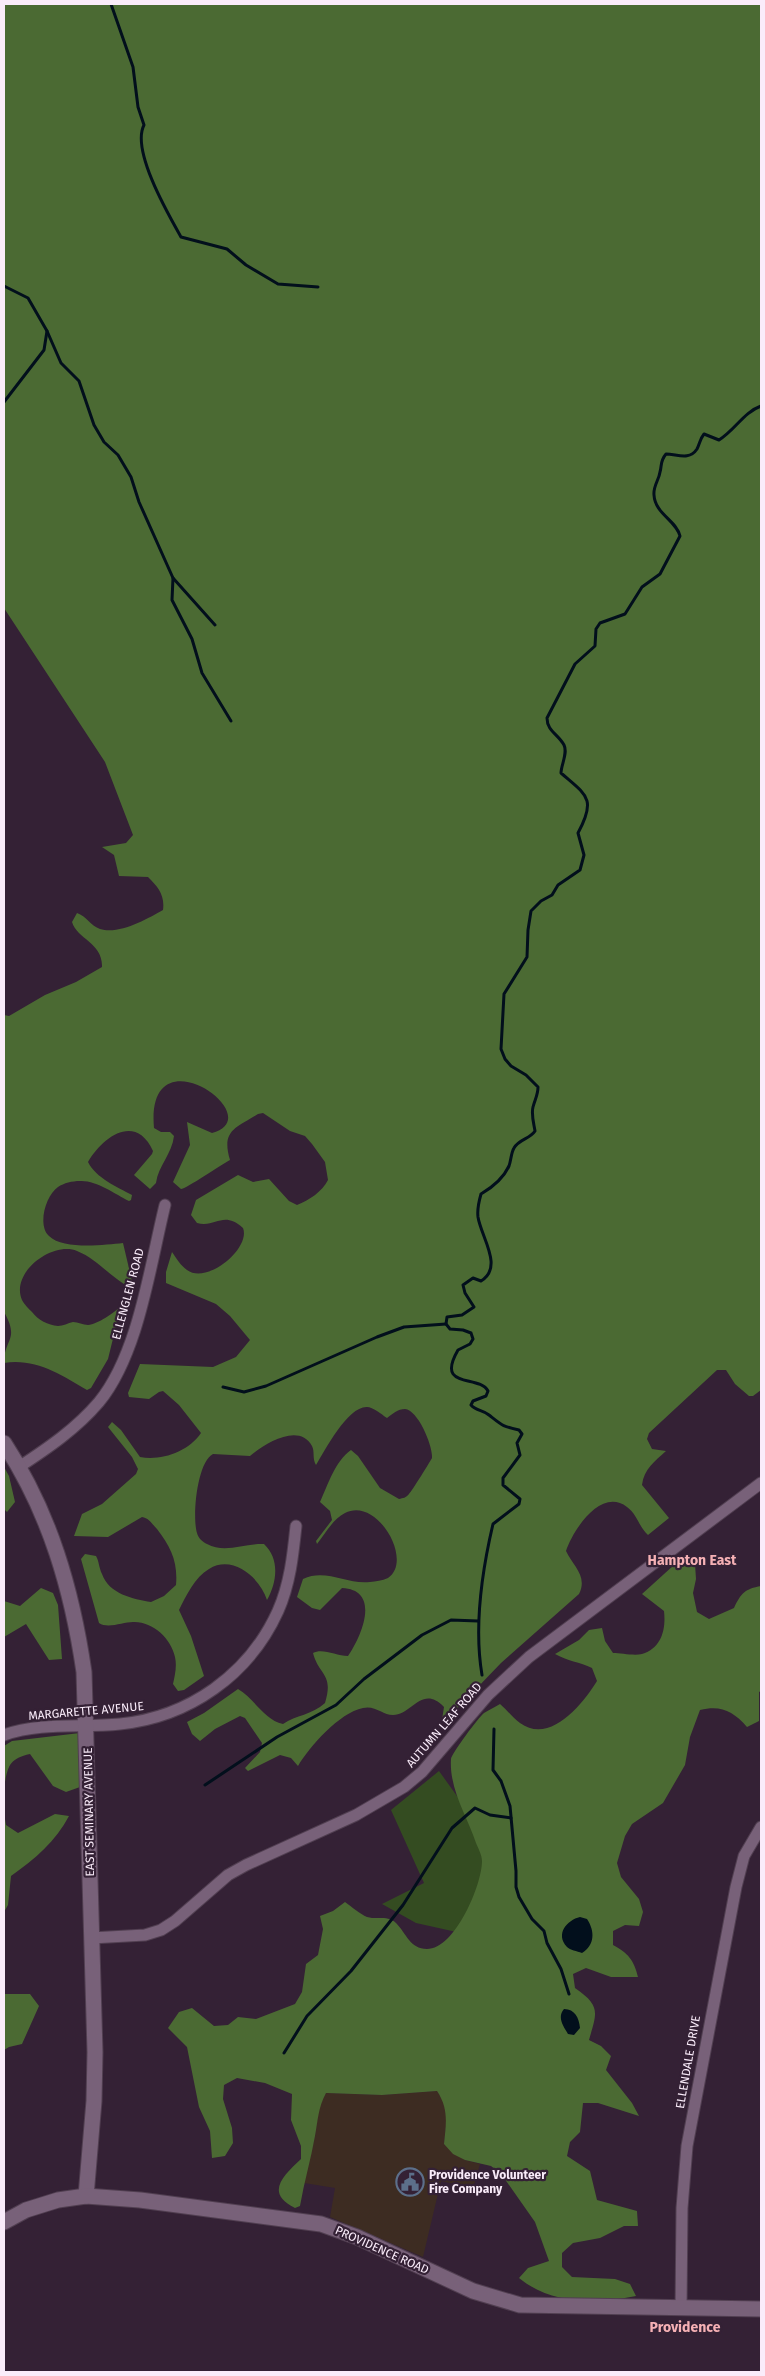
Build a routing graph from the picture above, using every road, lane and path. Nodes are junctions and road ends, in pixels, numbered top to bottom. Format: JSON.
{"nodes":[{"id":1,"x":165,"y":1204,"type":"dead end"},
{"id":2,"x":4,"y":1443,"type":"edge"},
{"id":3,"x":19,"y":1467,"type":"junction"},
{"id":4,"x":761,"y":1483,"type":"edge"},
{"id":5,"x":296,"y":1526,"type":"dead end"},
{"id":6,"x":87,"y":1726,"type":"junction"},
{"id":7,"x":4,"y":1736,"type":"edge"},
{"id":8,"x":761,"y":1827,"type":"edge"},
{"id":9,"x":91,"y":1938,"type":"junction"},
{"id":10,"x":86,"y":2196,"type":"junction"},
{"id":11,"x":4,"y":2222,"type":"edge"},
{"id":12,"x":681,"y":2309,"type":"junction"},
{"id":13,"x":761,"y":2309,"type":"edge"}],
"edges":[{"from":1,"to":3,"type":"street","name":"ELLENGLEN ROAD"},
{"from":2,"to":3,"type":"street","name":"EAST SEMINARY AVENUE"},
{"from":3,"to":6,"type":"street","name":"EAST SEMINARY AVENUE"},
{"from":4,"to":9,"type":"street","name":"AUTUMN LEAF ROAD"},
{"from":5,"to":6,"type":"street","name":"MARGARETTE AVENUE"},
{"from":6,"to":7,"type":"street","name":"MARGARETTE AVENUE"},
{"from":6,"to":9,"type":"street","name":"EAST SEMINARY AVENUE"},
{"from":8,"to":12,"type":"street","name":"ELLENDALE DRIVE"},
{"from":9,"to":10,"type":"street","name":"EAST SEMINARY AVENUE"},
{"from":10,"to":11,"type":"street","name":"PROVIDENCE ROAD"},
{"from":10,"to":12,"type":"street","name":"PROVIDENCE ROAD"},
{"from":12,"to":13,"type":"street","name":"PROVIDENCE ROAD"}]}
